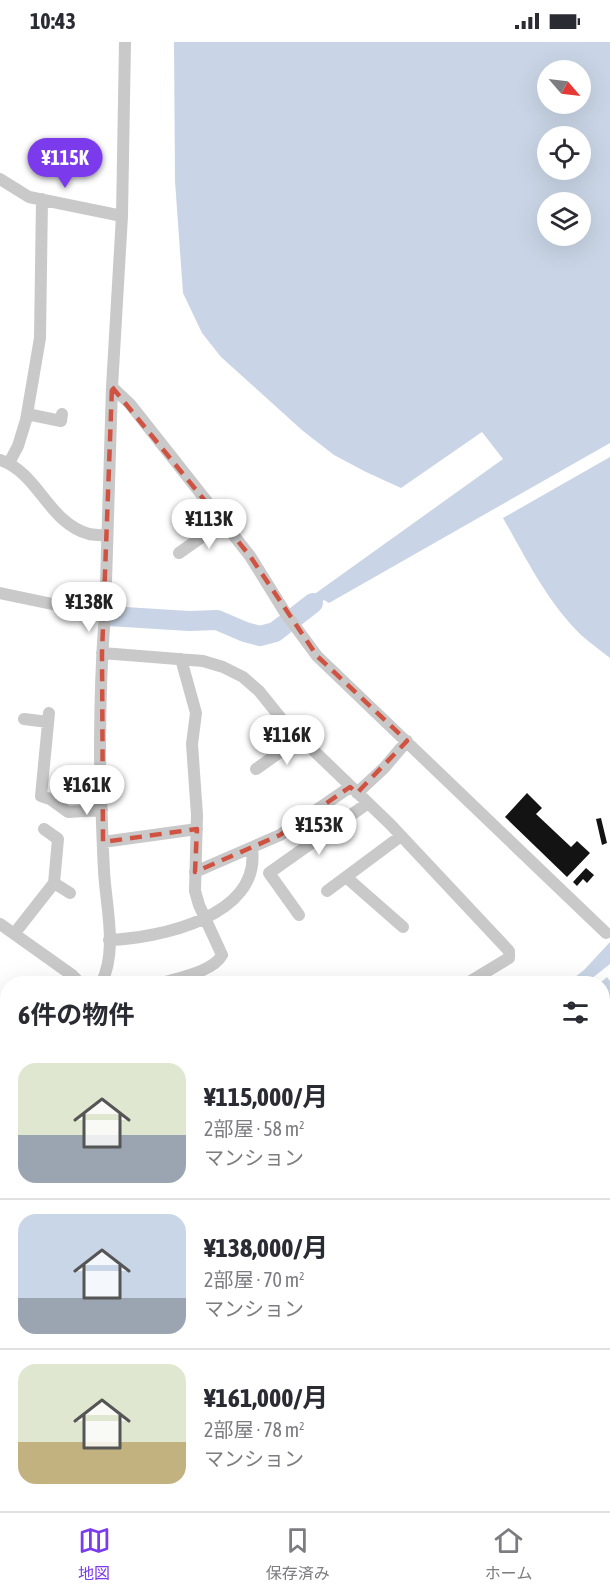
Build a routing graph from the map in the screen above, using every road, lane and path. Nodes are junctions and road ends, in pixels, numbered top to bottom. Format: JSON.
{"nodes":[{"id":1,"x":125,"y":42,"type":"edge"},
{"id":2,"x":0,"y":179,"type":"edge"},
{"id":3,"x":42,"y":199,"type":"junction"},
{"id":4,"x":122,"y":216,"type":"junction"},
{"id":5,"x":112,"y":387,"type":"junction"},
{"id":6,"x":27,"y":414,"type":"junction"},
{"id":7,"x":63,"y":414,"type":"dead end"},
{"id":8,"x":5,"y":461,"type":"edge"},
{"id":9,"x":223,"y":522,"type":"junction"},
{"id":10,"x":107,"y":536,"type":"junction"},
{"id":11,"x":178,"y":553,"type":"dead end"},
{"id":12,"x":0,"y":593,"type":"edge"},
{"id":13,"x":105,"y":615,"type":"junction"},
{"id":14,"x":102,"y":653,"type":"junction"},
{"id":15,"x":181,"y":659,"type":"junction"},
{"id":16,"x":24,"y":719,"type":"dead end"},
{"id":17,"x":300,"y":738,"type":"junction"},
{"id":18,"x":407,"y":741,"type":"junction"},
{"id":19,"x":256,"y":769,"type":"dead end"},
{"id":20,"x":354,"y":790,"type":"junction"},
{"id":21,"x":368,"y":803,"type":"junction"},
{"id":22,"x":102,"y":810,"type":"junction"},
{"id":23,"x":44,"y":829,"type":"dead end"},
{"id":24,"x":197,"y":829,"type":"junction"},
{"id":25,"x":401,"y":836,"type":"junction"},
{"id":26,"x":103,"y":842,"type":"junction"},
{"id":27,"x":252,"y":849,"type":"junction"},
{"id":28,"x":195,"y":872,"type":"junction"},
{"id":29,"x":346,"y":877,"type":"junction"},
{"id":30,"x":54,"y":883,"type":"junction"},
{"id":31,"x":327,"y":891,"type":"dead end"},
{"id":32,"x":70,"y":893,"type":"dead end"},
{"id":33,"x":299,"y":915,"type":"dead end"},
{"id":34,"x":206,"y":919,"type":"junction"},
{"id":35,"x":0,"y":924,"type":"edge"},
{"id":36,"x":403,"y":927,"type":"dead end"},
{"id":37,"x":606,"y":933,"type":"dead end"},
{"id":38,"x":14,"y":934,"type":"junction"},
{"id":39,"x":109,"y":940,"type":"junction"},
{"id":40,"x":73,"y":976,"type":"edge"},
{"id":41,"x":104,"y":976,"type":"edge"},
{"id":42,"x":184,"y":976,"type":"edge"},
{"id":43,"x":479,"y":976,"type":"edge"}],
"edges":[{"from":1,"to":4,"type":"street"},
{"from":2,"to":3,"type":"street"},
{"from":3,"to":4,"type":"street"},
{"from":3,"to":6,"type":"street"},
{"from":4,"to":5,"type":"street"},
{"from":5,"to":9,"type":"street"},
{"from":5,"to":10,"type":"street"},
{"from":6,"to":7,"type":"street"},
{"from":6,"to":8,"type":"street"},
{"from":8,"to":10,"type":"street"},
{"from":9,"to":11,"type":"street"},
{"from":9,"to":18,"type":"street"},
{"from":10,"to":13,"type":"street"},
{"from":12,"to":13,"type":"street"},
{"from":13,"to":14,"type":"street"},
{"from":14,"to":15,"type":"street"},
{"from":14,"to":22,"type":"street"},
{"from":15,"to":17,"type":"street"},
{"from":15,"to":24,"type":"street"},
{"from":16,"to":22,"type":"street"},
{"from":17,"to":19,"type":"street"},
{"from":17,"to":20,"type":"street"},
{"from":18,"to":20,"type":"street"},
{"from":18,"to":37,"type":"street"},
{"from":20,"to":21,"type":"street"},
{"from":20,"to":27,"type":"street"},
{"from":21,"to":25,"type":"street"},
{"from":21,"to":33,"type":"street"},
{"from":22,"to":26,"type":"street"},
{"from":23,"to":30,"type":"street"},
{"from":24,"to":26,"type":"street"},
{"from":24,"to":28,"type":"street"},
{"from":25,"to":29,"type":"street"},
{"from":25,"to":43,"type":"street"},
{"from":26,"to":39,"type":"street"},
{"from":27,"to":28,"type":"street"},
{"from":27,"to":34,"type":"street"},
{"from":28,"to":34,"type":"street"},
{"from":29,"to":31,"type":"street"},
{"from":29,"to":36,"type":"street"},
{"from":30,"to":32,"type":"street"},
{"from":30,"to":38,"type":"street"},
{"from":34,"to":39,"type":"street"},
{"from":34,"to":42,"type":"street"},
{"from":35,"to":38,"type":"street"},
{"from":38,"to":40,"type":"street"},
{"from":39,"to":41,"type":"street"}]}
